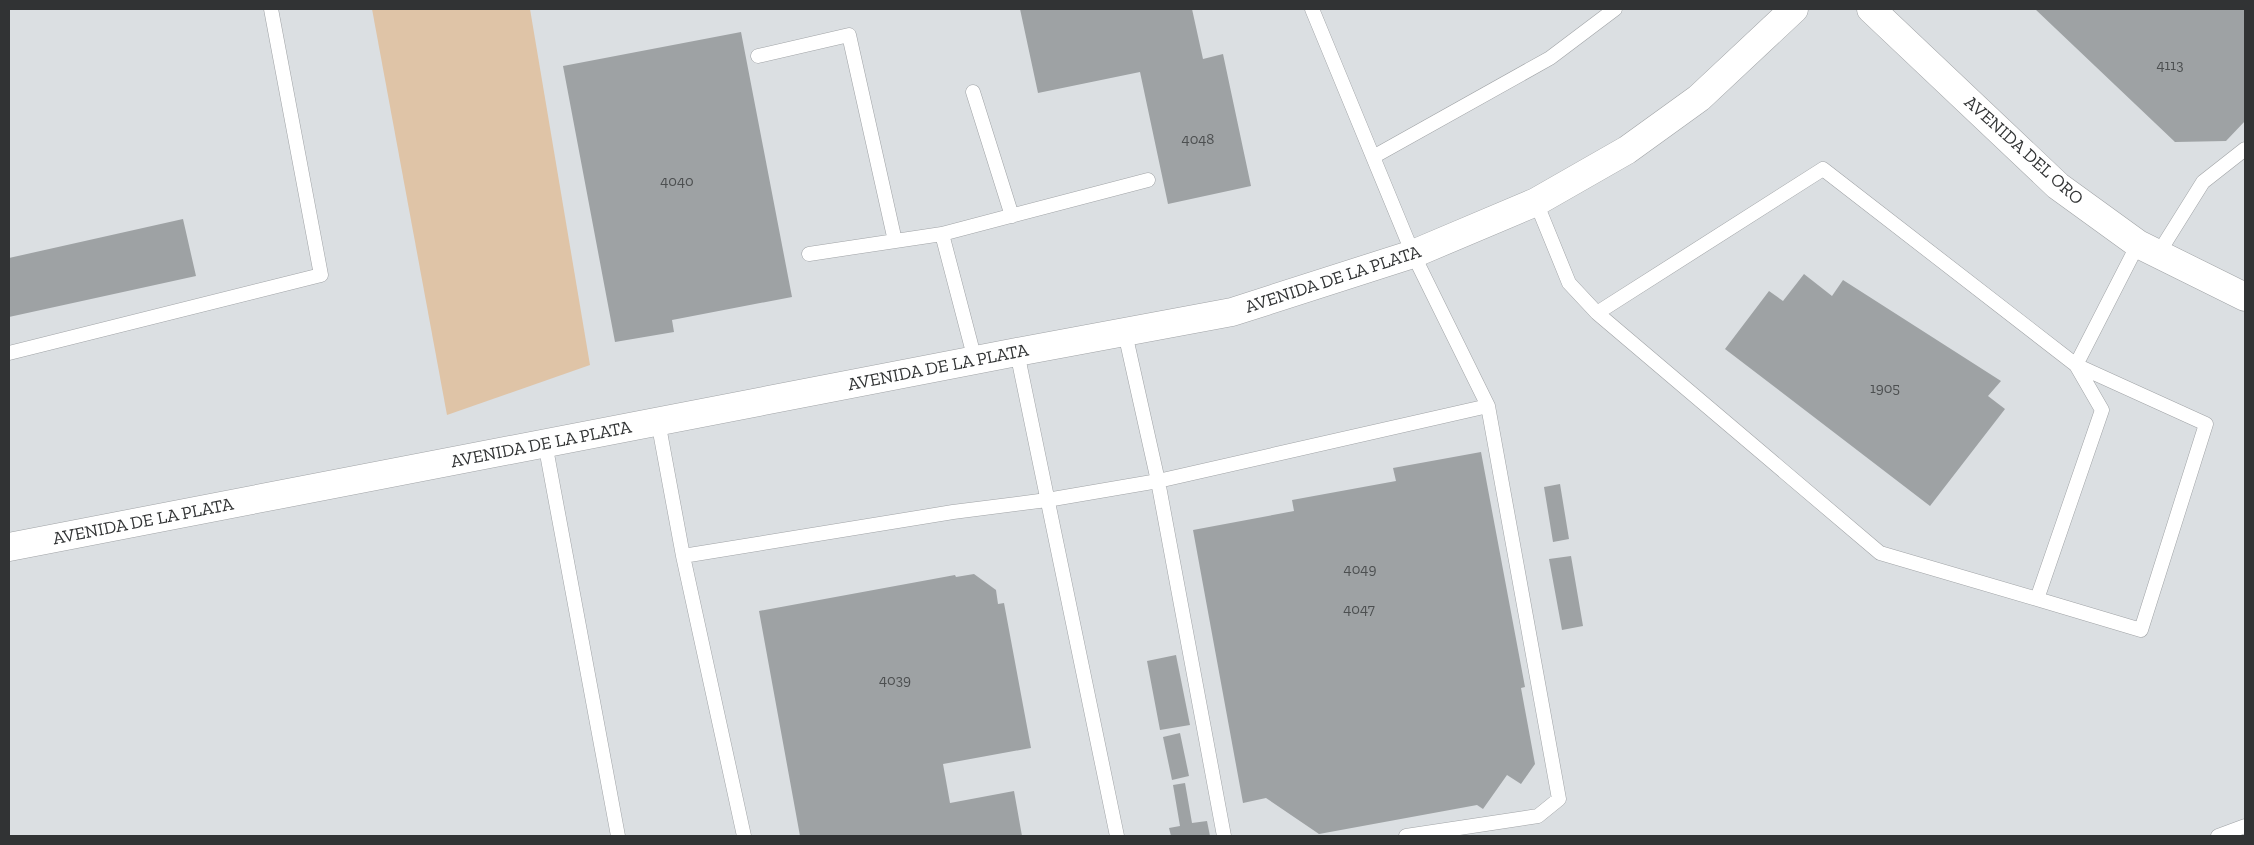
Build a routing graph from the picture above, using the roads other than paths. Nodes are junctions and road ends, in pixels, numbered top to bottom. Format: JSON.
{"nodes":[{"id":1,"x":271,"y":9,"type":"edge"},
{"id":2,"x":1312,"y":9,"type":"edge"},
{"id":3,"x":1615,"y":9,"type":"edge"},
{"id":4,"x":1794,"y":9,"type":"edge"},
{"id":5,"x":1871,"y":9,"type":"edge"},
{"id":6,"x":758,"y":56,"type":"dead end"},
{"id":7,"x":973,"y":92,"type":"dead end"},
{"id":8,"x":2245,"y":149,"type":"edge"},
{"id":9,"x":1373,"y":157,"type":"junction"},
{"id":10,"x":1148,"y":180,"type":"dead end"},
{"id":11,"x":1536,"y":202,"type":"junction"},
{"id":12,"x":1012,"y":216,"type":"junction"},
{"id":13,"x":942,"y":234,"type":"junction"},
{"id":14,"x":895,"y":241,"type":"junction"},
{"id":15,"x":2148,"y":249,"type":"junction"},
{"id":16,"x":809,"y":254,"type":"dead end"},
{"id":17,"x":1413,"y":254,"type":"junction"},
{"id":18,"x":2245,"y":297,"type":"edge"},
{"id":19,"x":1597,"y":313,"type":"junction"},
{"id":20,"x":1125,"y":333,"type":"junction"},
{"id":21,"x":1017,"y":352,"type":"junction"},
{"id":22,"x":9,"y":353,"type":"edge"},
{"id":23,"x":975,"y":360,"type":"junction"},
{"id":24,"x":2076,"y":365,"type":"junction"},
{"id":25,"x":1488,"y":406,"type":"junction"},
{"id":26,"x":658,"y":421,"type":"junction"},
{"id":27,"x":545,"y":443,"type":"junction"},
{"id":28,"x":1158,"y":480,"type":"junction"},
{"id":29,"x":1047,"y":500,"type":"junction"},
{"id":30,"x":9,"y":547,"type":"edge"},
{"id":31,"x":683,"y":556,"type":"junction"},
{"id":32,"x":2038,"y":599,"type":"junction"},
{"id":33,"x":2245,"y":826,"type":"edge"},
{"id":34,"x":618,"y":836,"type":"edge"},
{"id":35,"x":744,"y":836,"type":"edge"},
{"id":36,"x":1118,"y":836,"type":"edge"},
{"id":37,"x":1224,"y":836,"type":"edge"},
{"id":38,"x":1406,"y":836,"type":"edge"},
{"id":39,"x":2218,"y":836,"type":"edge"}],
"edges":[{"from":1,"to":22,"type":"lane"},
{"from":2,"to":9,"type":"lane"},
{"from":3,"to":9,"type":"lane"},
{"from":4,"to":11,"type":"street","name":"AVENIDA DE LA PLATA"},
{"from":5,"to":15,"type":"street","name":"AVENIDA DEL ORO"},
{"from":6,"to":14,"type":"lane"},
{"from":7,"to":12,"type":"lane"},
{"from":8,"to":15,"type":"lane"},
{"from":9,"to":17,"type":"lane"},
{"from":10,"to":12,"type":"lane"},
{"from":11,"to":17,"type":"street","name":"AVENIDA DE LA PLATA"},
{"from":11,"to":19,"type":"lane"},
{"from":12,"to":13,"type":"lane"},
{"from":13,"to":14,"type":"lane"},
{"from":13,"to":23,"type":"lane"},
{"from":14,"to":16,"type":"lane"},
{"from":15,"to":18,"type":"street","name":"AVENIDA DEL ORO"},
{"from":15,"to":24,"type":"lane"},
{"from":17,"to":20,"type":"street","name":"AVENIDA DE LA PLATA"},
{"from":17,"to":25,"type":"lane"},
{"from":19,"to":24,"type":"lane"},
{"from":19,"to":32,"type":"lane"},
{"from":20,"to":21,"type":"street","name":"AVENIDA DE LA PLATA"},
{"from":20,"to":28,"type":"lane"},
{"from":21,"to":23,"type":"street","name":"AVENIDA DE LA PLATA"},
{"from":21,"to":29,"type":"lane"},
{"from":23,"to":26,"type":"street","name":"AVENIDA DE LA PLATA"},
{"from":24,"to":32,"type":"lane"},
{"from":24,"to":32,"type":"lane"},
{"from":25,"to":28,"type":"lane"},
{"from":25,"to":38,"type":"lane"},
{"from":26,"to":27,"type":"street","name":"AVENIDA DE LA PLATA"},
{"from":26,"to":31,"type":"lane"},
{"from":27,"to":30,"type":"street","name":"AVENIDA DE LA PLATA"},
{"from":27,"to":34,"type":"lane"},
{"from":28,"to":29,"type":"lane"},
{"from":28,"to":37,"type":"lane"},
{"from":29,"to":31,"type":"lane"},
{"from":29,"to":36,"type":"lane"},
{"from":31,"to":35,"type":"lane"},
{"from":33,"to":39,"type":"lane"}]}
